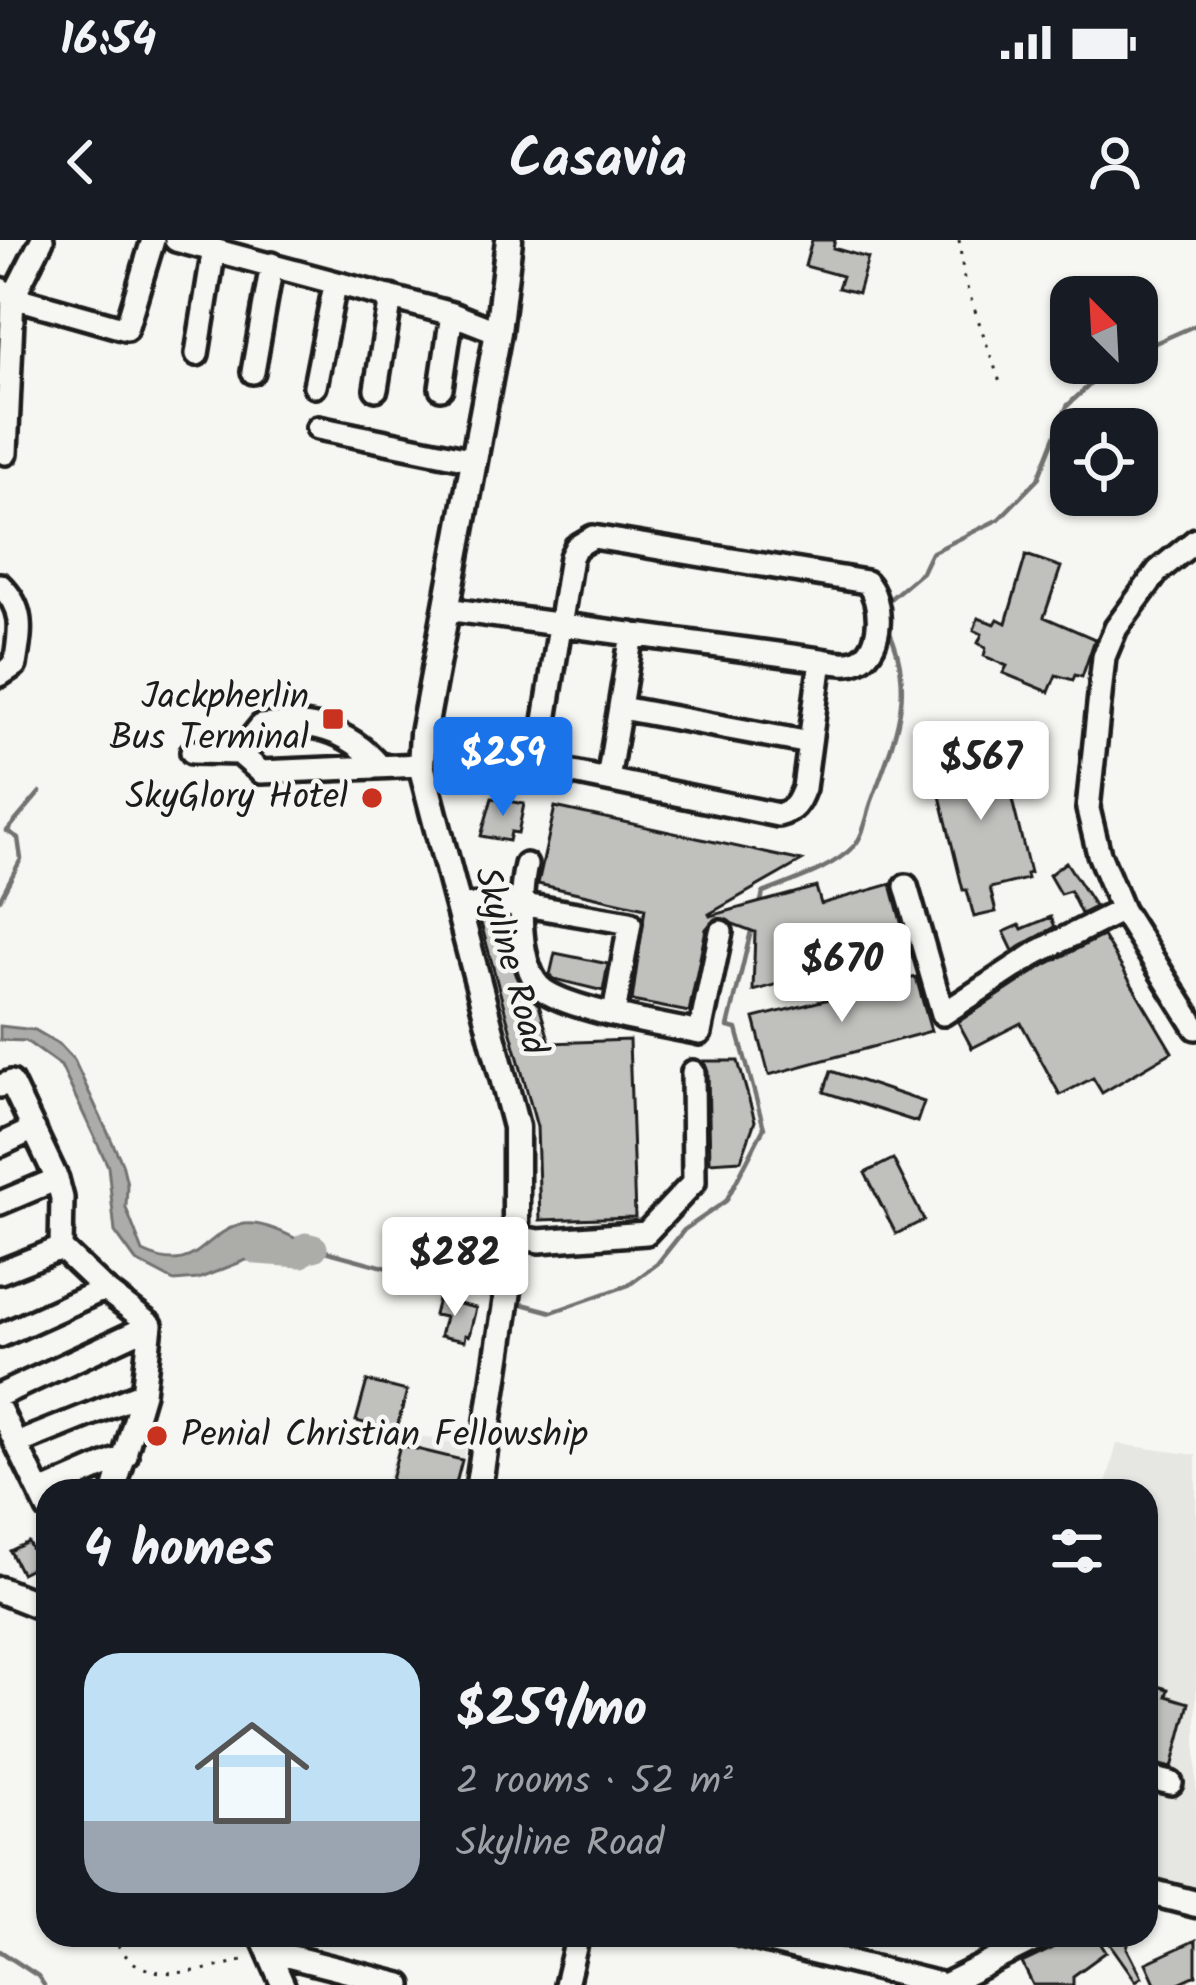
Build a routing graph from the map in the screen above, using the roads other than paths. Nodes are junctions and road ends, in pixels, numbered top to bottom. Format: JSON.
{"nodes":[{"id":1,"x":42,"y":240,"type":"edge"},
{"id":2,"x":154,"y":240,"type":"edge"},
{"id":3,"x":176,"y":240,"type":"edge"},
{"id":4,"x":509,"y":240,"type":"edge"},
{"id":5,"x":214,"y":249,"type":"junction"},
{"id":6,"x":272,"y":264,"type":"junction"},
{"id":7,"x":335,"y":285,"type":"junction"},
{"id":8,"x":7,"y":293,"type":"edge"},
{"id":9,"x":391,"y":297,"type":"junction"},
{"id":10,"x":452,"y":314,"type":"junction"},
{"id":11,"x":498,"y":332,"type":"junction"},
{"id":12,"x":197,"y":355,"type":"dead end"},
{"id":13,"x":253,"y":372,"type":"dead end"},
{"id":14,"x":315,"y":386,"type":"dead end"},
{"id":15,"x":441,"y":388,"type":"dead end"},
{"id":16,"x":376,"y":389,"type":"dead end"},
{"id":17,"x":317,"y":428,"type":"dead end"},
{"id":18,"x":0,"y":451,"type":"edge"},
{"id":19,"x":474,"y":460,"type":"junction"},
{"id":20,"x":1196,"y":540,"type":"edge"},
{"id":21,"x":0,"y":585,"type":"edge"},
{"id":22,"x":446,"y":610,"type":"junction"},
{"id":23,"x":563,"y":624,"type":"junction"},
{"id":24,"x":632,"y":634,"type":"junction"},
{"id":25,"x":821,"y":660,"type":"junction"},
{"id":26,"x":0,"y":675,"type":"edge"},
{"id":27,"x":621,"y":707,"type":"junction"},
{"id":28,"x":810,"y":743,"type":"junction"},
{"id":29,"x":193,"y":752,"type":"dead end"},
{"id":30,"x":238,"y":753,"type":"junction"},
{"id":31,"x":421,"y":765,"type":"junction"},
{"id":32,"x":379,"y":766,"type":"junction"},
{"id":33,"x":608,"y":780,"type":"junction"},
{"id":34,"x":526,"y":865,"type":"dead end"},
{"id":35,"x":906,"y":886,"type":"dead end"},
{"id":36,"x":519,"y":904,"type":"junction"},
{"id":37,"x":457,"y":905,"type":"junction"},
{"id":38,"x":1122,"y":910,"type":"junction"},
{"id":39,"x":721,"y":932,"type":"dead end"},
{"id":40,"x":614,"y":1014,"type":"junction"},
{"id":41,"x":1196,"y":1028,"type":"edge"},
{"id":42,"x":693,"y":1072,"type":"dead end"},
{"id":43,"x":0,"y":1086,"type":"edge"},
{"id":44,"x":34,"y":1129,"type":"junction"},
{"id":45,"x":0,"y":1145,"type":"edge"},
{"id":46,"x":58,"y":1178,"type":"junction"},
{"id":47,"x":0,"y":1203,"type":"edge"},
{"id":48,"x":516,"y":1237,"type":"junction"},
{"id":49,"x":61,"y":1248,"type":"junction"},
{"id":50,"x":0,"y":1272,"type":"edge"},
{"id":51,"x":104,"y":1289,"type":"junction"},
{"id":52,"x":151,"y":1325,"type":"junction"},
{"id":53,"x":0,"y":1336,"type":"edge"},
{"id":54,"x":142,"y":1393,"type":"junction"},
{"id":55,"x":0,"y":1395,"type":"edge"},
{"id":56,"x":0,"y":1410,"type":"edge"},
{"id":57,"x":16,"y":1444,"type":"junction"},
{"id":58,"x":126,"y":1456,"type":"junction"},
{"id":59,"x":85,"y":1479,"type":"edge"},
{"id":60,"x":118,"y":1479,"type":"edge"},
{"id":61,"x":480,"y":1479,"type":"edge"},
{"id":62,"x":36,"y":1483,"type":"edge"},
{"id":63,"x":0,"y":1589,"type":"edge"},
{"id":64,"x":36,"y":1599,"type":"edge"},
{"id":65,"x":1158,"y":1780,"type":"edge"},
{"id":66,"x":1172,"y":1783,"type":"dead end"},
{"id":67,"x":1158,"y":1894,"type":"edge"},
{"id":68,"x":1196,"y":1904,"type":"edge"},
{"id":69,"x":267,"y":1947,"type":"edge"},
{"id":70,"x":278,"y":1947,"type":"edge"},
{"id":71,"x":575,"y":1947,"type":"edge"},
{"id":72,"x":790,"y":1947,"type":"edge"},
{"id":73,"x":1021,"y":1947,"type":"edge"},
{"id":74,"x":283,"y":1985,"type":"edge"},
{"id":75,"x":400,"y":1985,"type":"edge"},
{"id":76,"x":566,"y":1985,"type":"edge"},
{"id":77,"x":944,"y":1985,"type":"edge"}],
"edges":[{"from":1,"to":8,"type":"street"},
{"from":2,"to":8,"type":"street"},
{"from":3,"to":5,"type":"street"},
{"from":4,"to":11,"type":"main road","name":"Skyline Road"},
{"from":5,"to":6,"type":"street"},
{"from":5,"to":12,"type":"street"},
{"from":6,"to":7,"type":"street"},
{"from":6,"to":13,"type":"street"},
{"from":7,"to":9,"type":"street"},
{"from":7,"to":14,"type":"street"},
{"from":8,"to":18,"type":"street"},
{"from":9,"to":10,"type":"street"},
{"from":9,"to":16,"type":"street"},
{"from":10,"to":11,"type":"street"},
{"from":10,"to":15,"type":"street"},
{"from":11,"to":19,"type":"main road","name":"Skyline Road"},
{"from":17,"to":19,"type":"street"},
{"from":19,"to":22,"type":"main road","name":"Skyline Road"},
{"from":20,"to":38,"type":"street"},
{"from":21,"to":26,"type":"street"},
{"from":22,"to":23,"type":"street"},
{"from":22,"to":31,"type":"main road","name":"Skyline Road"},
{"from":23,"to":24,"type":"street"},
{"from":23,"to":25,"type":"street"},
{"from":23,"to":33,"type":"street"},
{"from":24,"to":25,"type":"street"},
{"from":24,"to":27,"type":"street"},
{"from":25,"to":28,"type":"street"},
{"from":27,"to":28,"type":"street"},
{"from":27,"to":33,"type":"street"},
{"from":28,"to":33,"type":"street"},
{"from":29,"to":30,"type":"street"},
{"from":30,"to":32,"type":"street"},
{"from":30,"to":32,"type":"street"},
{"from":31,"to":32,"type":"street"},
{"from":31,"to":37,"type":"main road","name":"Skyline Road"},
{"from":34,"to":36,"type":"street"},
{"from":35,"to":38,"type":"street"},
{"from":36,"to":37,"type":"street"},
{"from":36,"to":40,"type":"street"},
{"from":36,"to":40,"type":"street"},
{"from":37,"to":48,"type":"main road","name":"Skyline Road"},
{"from":38,"to":41,"type":"street"},
{"from":39,"to":40,"type":"street"},
{"from":42,"to":48,"type":"street"},
{"from":43,"to":44,"type":"street"},
{"from":44,"to":45,"type":"street"},
{"from":44,"to":46,"type":"street"},
{"from":46,"to":47,"type":"street"},
{"from":46,"to":49,"type":"street"},
{"from":48,"to":61,"type":"main road","name":"Skyline Road"},
{"from":49,"to":50,"type":"street"},
{"from":49,"to":51,"type":"street"},
{"from":51,"to":52,"type":"street"},
{"from":51,"to":53,"type":"street"},
{"from":52,"to":54,"type":"street"},
{"from":52,"to":55,"type":"street"},
{"from":54,"to":57,"type":"street"},
{"from":54,"to":58,"type":"street"},
{"from":56,"to":57,"type":"street"},
{"from":57,"to":62,"type":"street"},
{"from":58,"to":59,"type":"street"},
{"from":58,"to":60,"type":"street"},
{"from":63,"to":64,"type":"main road"},
{"from":65,"to":66,"type":"street"},
{"from":67,"to":68,"type":"main road"},
{"from":69,"to":74,"type":"street"},
{"from":70,"to":75,"type":"street"},
{"from":71,"to":76,"type":"street"},
{"from":72,"to":77,"type":"street"},
{"from":73,"to":77,"type":"street"}]}
